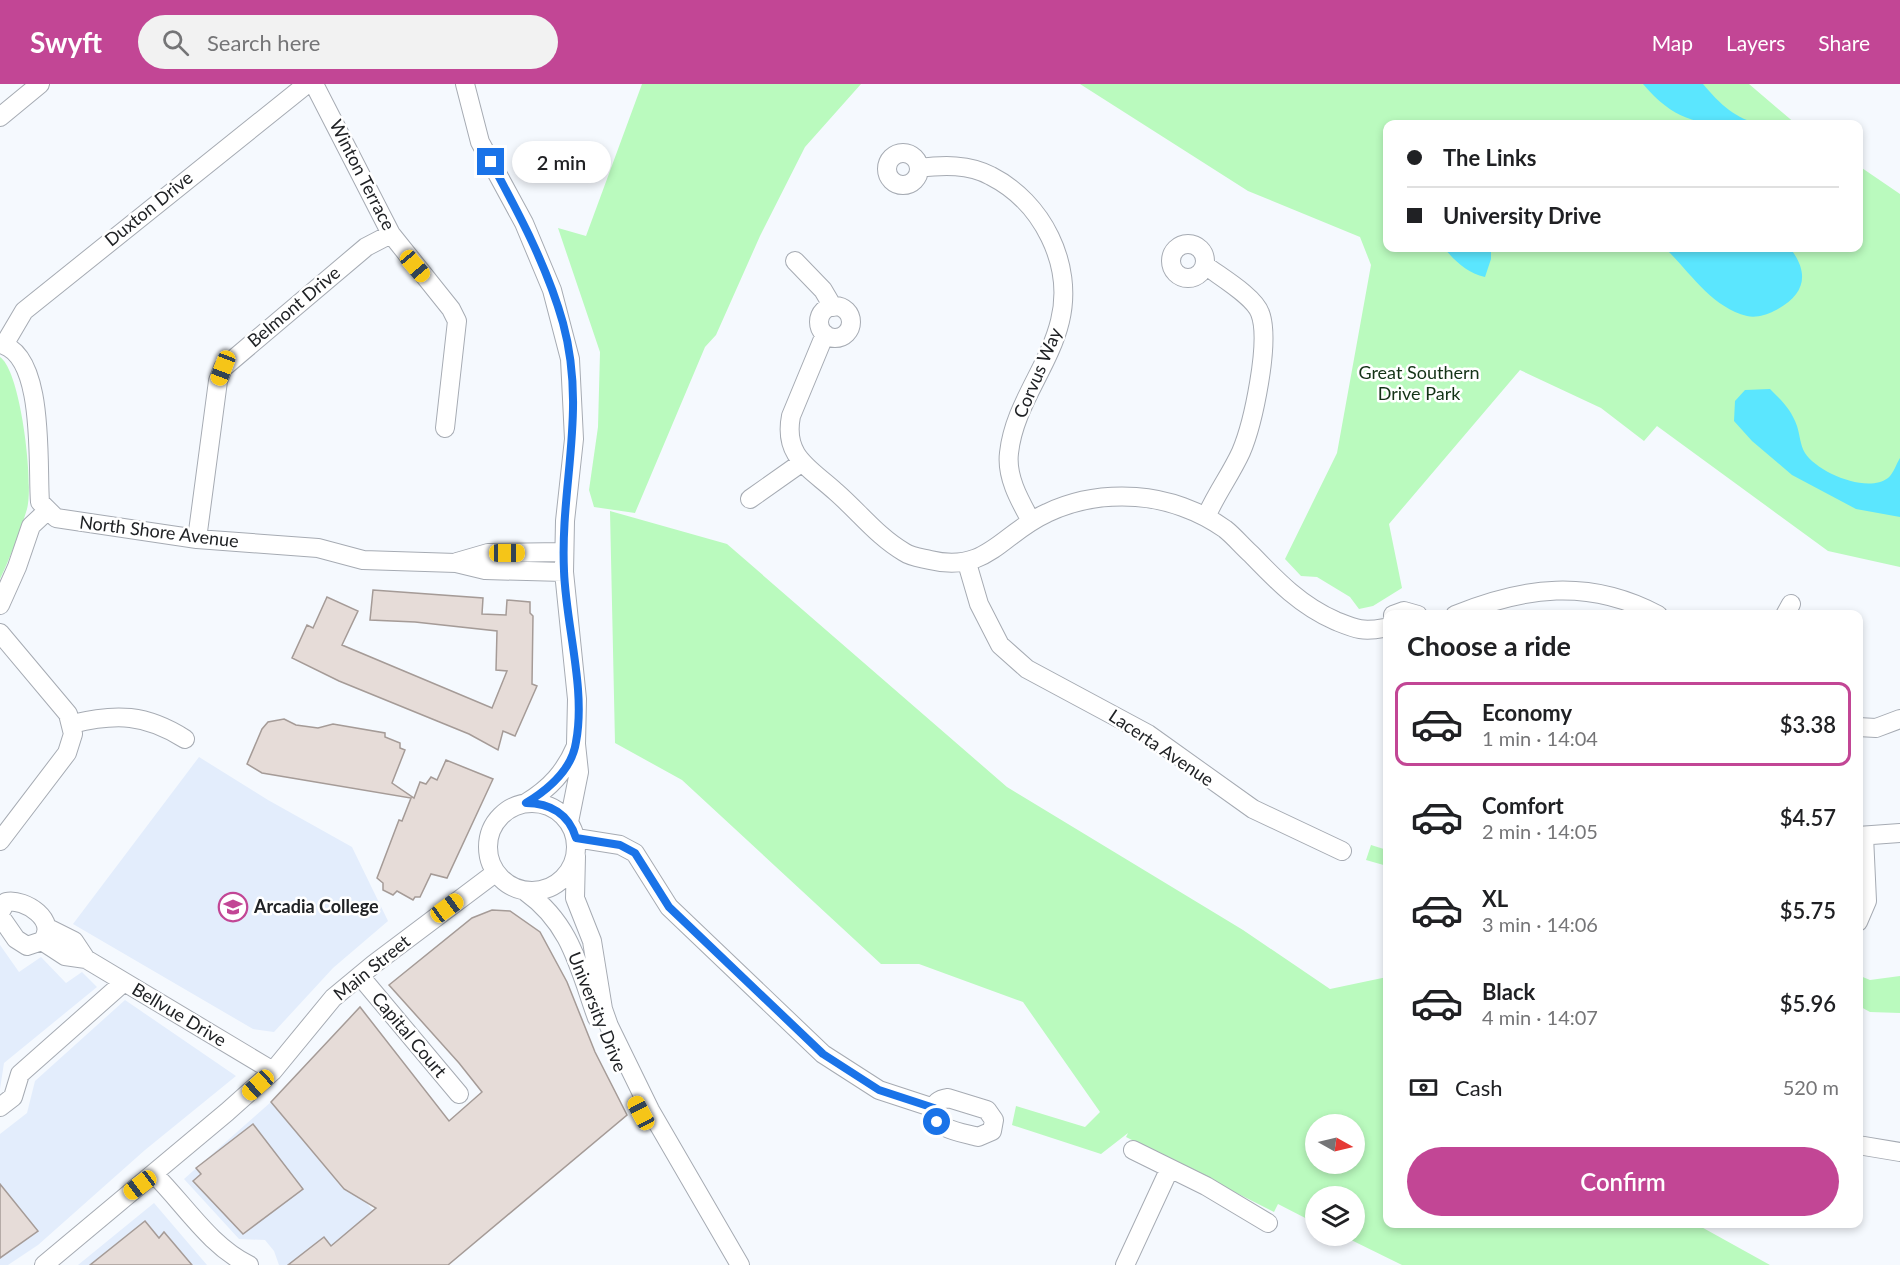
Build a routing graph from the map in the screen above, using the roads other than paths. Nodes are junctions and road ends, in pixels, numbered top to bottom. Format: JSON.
{"nodes":[{"id":1,"x":40,"y":84,"type":"edge"},
{"id":2,"x":307,"y":84,"type":"edge"},
{"id":3,"x":314,"y":84,"type":"edge"},
{"id":4,"x":465,"y":84,"type":"edge"},
{"id":5,"x":0,"y":117,"type":"edge"},
{"id":6,"x":919,"y":168,"type":"dead end"},
{"id":7,"x":391,"y":234,"type":"junction"},
{"id":8,"x":795,"y":261,"type":"dead end"},
{"id":9,"x":1205,"y":266,"type":"dead end"},
{"id":10,"x":833,"y":307,"type":"junction"},
{"id":11,"x":825,"y":334,"type":"junction"},
{"id":12,"x":2,"y":344,"type":"edge"},
{"id":13,"x":445,"y":428,"type":"dead end"},
{"id":14,"x":801,"y":463,"type":"junction"},
{"id":15,"x":750,"y":499,"type":"dead end"},
{"id":16,"x":47,"y":511,"type":"junction"},
{"id":17,"x":1206,"y":517,"type":"junction"},
{"id":18,"x":1031,"y":521,"type":"junction"},
{"id":19,"x":197,"y":539,"type":"junction"},
{"id":20,"x":564,"y":552,"type":"junction"},
{"id":21,"x":456,"y":563,"type":"junction"},
{"id":22,"x":967,"y":563,"type":"junction"},
{"id":23,"x":564,"y":572,"type":"junction"},
{"id":24,"x":0,"y":605,"type":"edge"},
{"id":25,"x":1470,"y":610,"type":"edge"},
{"id":26,"x":1647,"y":610,"type":"edge"},
{"id":27,"x":1383,"y":628,"type":"edge"},
{"id":28,"x":0,"y":633,"type":"edge"},
{"id":29,"x":1900,"y":719,"type":"edge"},
{"id":30,"x":72,"y":724,"type":"junction"},
{"id":31,"x":1863,"y":727,"type":"edge"},
{"id":32,"x":185,"y":739,"type":"dead end"},
{"id":33,"x":576,"y":744,"type":"junction"},
{"id":34,"x":526,"y":803,"type":"junction"},
{"id":35,"x":1900,"y":833,"type":"edge"},
{"id":36,"x":1863,"y":836,"type":"edge"},
{"id":37,"x":573,"y":838,"type":"junction"},
{"id":38,"x":0,"y":841,"type":"edge"},
{"id":39,"x":1342,"y":851,"type":"dead end"},
{"id":40,"x":1863,"y":858,"type":"edge"},
{"id":41,"x":495,"y":873,"type":"junction"},
{"id":42,"x":526,"y":892,"type":"junction"},
{"id":43,"x":1863,"y":910,"type":"edge"},
{"id":44,"x":0,"y":915,"type":"edge"},
{"id":45,"x":45,"y":935,"type":"junction"},
{"id":46,"x":360,"y":976,"type":"junction"},
{"id":47,"x":124,"y":982,"type":"junction"},
{"id":48,"x":273,"y":1071,"type":"junction"},
{"id":49,"x":459,"y":1094,"type":"dead end"},
{"id":50,"x":0,"y":1107,"type":"edge"},
{"id":51,"x":934,"y":1108,"type":"dead end"},
{"id":52,"x":1863,"y":1146,"type":"edge"},
{"id":53,"x":1133,"y":1150,"type":"dead end"},
{"id":54,"x":1900,"y":1152,"type":"edge"},
{"id":55,"x":1169,"y":1170,"type":"junction"},
{"id":56,"x":154,"y":1174,"type":"junction"},
{"id":57,"x":1268,"y":1223,"type":"dead end"},
{"id":58,"x":44,"y":1265,"type":"edge"},
{"id":59,"x":249,"y":1265,"type":"edge"},
{"id":60,"x":731,"y":1265,"type":"edge"},
{"id":61,"x":740,"y":1265,"type":"edge"},
{"id":62,"x":1125,"y":1265,"type":"edge"}],
"edges":[{"from":1,"to":5,"type":"street"},
{"from":2,"to":12,"type":"street","name":"Duxton Drive"},
{"from":3,"to":7,"type":"street","name":"Winton Terrace"},
{"from":4,"to":20,"type":"street","name":"University Drive"},
{"from":6,"to":18,"type":"street","name":"Corvus Way"},
{"from":7,"to":13,"type":"street","name":"Winton Terrace"},
{"from":7,"to":19,"type":"street","name":"Belmont Drive"},
{"from":8,"to":10,"type":"street"},
{"from":9,"to":17,"type":"street"},
{"from":10,"to":11,"type":"street"},
{"from":10,"to":11,"type":"street"},
{"from":11,"to":14,"type":"street"},
{"from":12,"to":16,"type":"street"},
{"from":14,"to":15,"type":"street"},
{"from":14,"to":22,"type":"street"},
{"from":16,"to":19,"type":"street","name":"North Shore Avenue"},
{"from":16,"to":24,"type":"street"},
{"from":17,"to":18,"type":"street"},
{"from":17,"to":27,"type":"street"},
{"from":18,"to":22,"type":"street"},
{"from":19,"to":21,"type":"street","name":"North Shore Avenue"},
{"from":20,"to":21,"type":"street","name":"North Shore Avenue"},
{"from":20,"to":23,"type":"street","name":"University Drive"},
{"from":21,"to":23,"type":"street","name":"North Shore Avenue"},
{"from":22,"to":39,"type":"street","name":"Lacerta Avenue"},
{"from":23,"to":33,"type":"street","name":"University Drive"},
{"from":25,"to":26,"type":"street"},
{"from":28,"to":30,"type":"street"},
{"from":29,"to":31,"type":"street"},
{"from":30,"to":32,"type":"street"},
{"from":30,"to":38,"type":"street"},
{"from":33,"to":34,"type":"street","name":"University Drive"},
{"from":33,"to":37,"type":"street","name":"University Drive"},
{"from":34,"to":37,"type":"street"},
{"from":34,"to":41,"type":"street"},
{"from":35,"to":36,"type":"street"},
{"from":37,"to":42,"type":"street"},
{"from":37,"to":51,"type":"street"},
{"from":37,"to":61,"type":"street","name":"University Drive"},
{"from":40,"to":43,"type":"street"},
{"from":41,"to":42,"type":"street"},
{"from":41,"to":46,"type":"street","name":"Main Street"},
{"from":42,"to":60,"type":"street","name":"University Drive"},
{"from":44,"to":45,"type":"street"},
{"from":44,"to":45,"type":"street"},
{"from":45,"to":47,"type":"street","name":"Bellvue Drive"},
{"from":46,"to":48,"type":"street","name":"Main Street"},
{"from":46,"to":49,"type":"street","name":"Capital Court"},
{"from":47,"to":48,"type":"street","name":"Bellvue Drive"},
{"from":47,"to":50,"type":"street"},
{"from":48,"to":56,"type":"street","name":"Main Street"},
{"from":52,"to":54,"type":"street"},
{"from":53,"to":55,"type":"street"},
{"from":55,"to":57,"type":"street"},
{"from":55,"to":62,"type":"street"},
{"from":56,"to":58,"type":"street","name":"Main Street"},
{"from":56,"to":59,"type":"street"}]}
